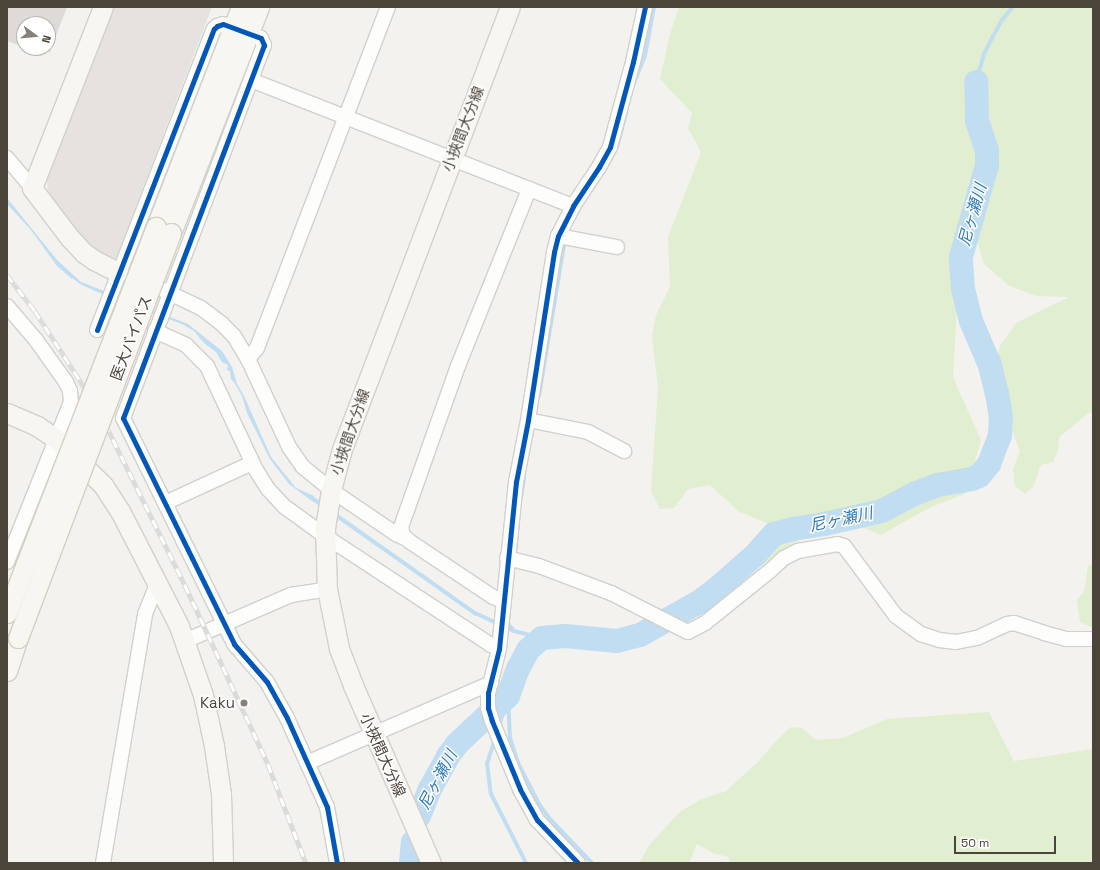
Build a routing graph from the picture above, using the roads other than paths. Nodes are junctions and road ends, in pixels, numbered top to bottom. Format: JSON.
{"nodes":[{"id":1,"x":103,"y":7,"type":"edge"},
{"id":2,"x":241,"y":7,"type":"edge"},
{"id":3,"x":259,"y":7,"type":"edge"},
{"id":4,"x":388,"y":7,"type":"edge"},
{"id":5,"x":510,"y":7,"type":"edge"},
{"id":6,"x":645,"y":7,"type":"edge"},
{"id":7,"x":241,"y":30,"type":"junction"},
{"id":8,"x":251,"y":80,"type":"junction"},
{"id":9,"x":345,"y":118,"type":"junction"},
{"id":10,"x":7,"y":158,"type":"edge"},
{"id":11,"x":452,"y":159,"type":"junction"},
{"id":12,"x":32,"y":188,"type":"junction"},
{"id":13,"x":529,"y":189,"type":"junction"},
{"id":14,"x":573,"y":206,"type":"junction"},
{"id":15,"x":163,"y":230,"type":"junction"},
{"id":16,"x":558,"y":236,"type":"junction"},
{"id":17,"x":617,"y":247,"type":"dead end"},
{"id":18,"x":118,"y":272,"type":"junction"},
{"id":19,"x":169,"y":293,"type":"junction"},
{"id":20,"x":7,"y":306,"type":"edge"},
{"id":21,"x":96,"y":330,"type":"dead end"},
{"id":22,"x":155,"y":331,"type":"junction"},
{"id":23,"x":248,"y":359,"type":"junction"},
{"id":24,"x":7,"y":413,"type":"edge"},
{"id":25,"x":528,"y":420,"type":"junction"},
{"id":26,"x":56,"y":439,"type":"junction"},
{"id":27,"x":624,"y":451,"type":"dead end"},
{"id":28,"x":252,"y":463,"type":"junction"},
{"id":29,"x":329,"y":502,"type":"junction"},
{"id":30,"x":165,"y":503,"type":"junction"},
{"id":31,"x":325,"y":536,"type":"junction"},
{"id":32,"x":405,"y":538,"type":"junction"},
{"id":33,"x":10,"y":546,"type":"edge"},
{"id":34,"x":508,"y":558,"type":"junction"},
{"id":35,"x":7,"y":562,"type":"edge"},
{"id":36,"x":157,"y":584,"type":"junction"},
{"id":37,"x":327,"y":589,"type":"junction"},
{"id":38,"x":503,"y":601,"type":"junction"},
{"id":39,"x":7,"y":613,"type":"edge"},
{"id":40,"x":224,"y":623,"type":"junction"},
{"id":41,"x":1093,"y":640,"type":"edge"},
{"id":42,"x":185,"y":641,"type":"junction"},
{"id":43,"x":500,"y":642,"type":"junction"},
{"id":44,"x":7,"y":671,"type":"edge"},
{"id":45,"x":491,"y":683,"type":"junction"},
{"id":46,"x":375,"y":734,"type":"junction"},
{"id":47,"x":307,"y":763,"type":"junction"},
{"id":48,"x":103,"y":863,"type":"edge"},
{"id":49,"x":223,"y":863,"type":"edge"},
{"id":50,"x":337,"y":863,"type":"edge"},
{"id":51,"x":431,"y":863,"type":"edge"},
{"id":52,"x":578,"y":863,"type":"edge"}],
"edges":[{"from":1,"to":12,"type":"main road"},
{"from":2,"to":7,"type":"main road","name":"医大バイパス"},
{"from":3,"to":7,"type":"main road","name":"医大バイパス"},
{"from":4,"to":9,"type":"street"},
{"from":5,"to":11,"type":"main road","name":"小挾間大分線"},
{"from":6,"to":14,"type":"street"},
{"from":7,"to":8,"type":"street"},
{"from":7,"to":15,"type":"main road","name":"医大バイパス"},
{"from":7,"to":18,"type":"street"},
{"from":8,"to":9,"type":"street"},
{"from":8,"to":19,"type":"street"},
{"from":9,"to":11,"type":"street"},
{"from":9,"to":23,"type":"street"},
{"from":10,"to":12,"type":"street"},
{"from":11,"to":13,"type":"street"},
{"from":11,"to":29,"type":"main road","name":"小挾間大分線"},
{"from":12,"to":18,"type":"main road"},
{"from":13,"to":14,"type":"street"},
{"from":13,"to":32,"type":"street"},
{"from":14,"to":16,"type":"street"},
{"from":15,"to":39,"type":"main road","name":"医大バイパス","bridge":true},
{"from":15,"to":44,"type":"main road","name":"医大バイパス","bridge":true},
{"from":16,"to":17,"type":"street"},
{"from":16,"to":25,"type":"street"},
{"from":18,"to":19,"type":"street"},
{"from":18,"to":21,"type":"street"},
{"from":19,"to":22,"type":"street"},
{"from":19,"to":23,"type":"street"},
{"from":20,"to":26,"type":"street"},
{"from":22,"to":28,"type":"street"},
{"from":22,"to":30,"type":"street"},
{"from":23,"to":29,"type":"street"},
{"from":24,"to":26,"type":"main road"},
{"from":25,"to":27,"type":"street"},
{"from":25,"to":34,"type":"street"},
{"from":26,"to":33,"type":"street"},
{"from":26,"to":36,"type":"main road"},
{"from":28,"to":30,"type":"street"},
{"from":28,"to":31,"type":"street"},
{"from":29,"to":31,"type":"main road","name":"小挾間大分線"},
{"from":29,"to":32,"type":"street"},
{"from":30,"to":40,"type":"street"},
{"from":31,"to":37,"type":"main road","name":"小挾間大分線"},
{"from":31,"to":43,"type":"street"},
{"from":32,"to":38,"type":"street"},
{"from":33,"to":35,"type":"street"},
{"from":34,"to":38,"type":"street"},
{"from":34,"to":41,"type":"street"},
{"from":36,"to":42,"type":"main road"},
{"from":36,"to":48,"type":"street"},
{"from":37,"to":40,"type":"street"},
{"from":37,"to":46,"type":"main road","name":"小挾間大分線"},
{"from":38,"to":43,"type":"street"},
{"from":40,"to":42,"type":"street"},
{"from":40,"to":47,"type":"street"},
{"from":42,"to":49,"type":"main road"},
{"from":43,"to":45,"type":"street"},
{"from":45,"to":46,"type":"street"},
{"from":45,"to":52,"type":"street"},
{"from":46,"to":47,"type":"street"},
{"from":46,"to":51,"type":"main road","name":"小挾間大分線"},
{"from":47,"to":50,"type":"street"}]}
